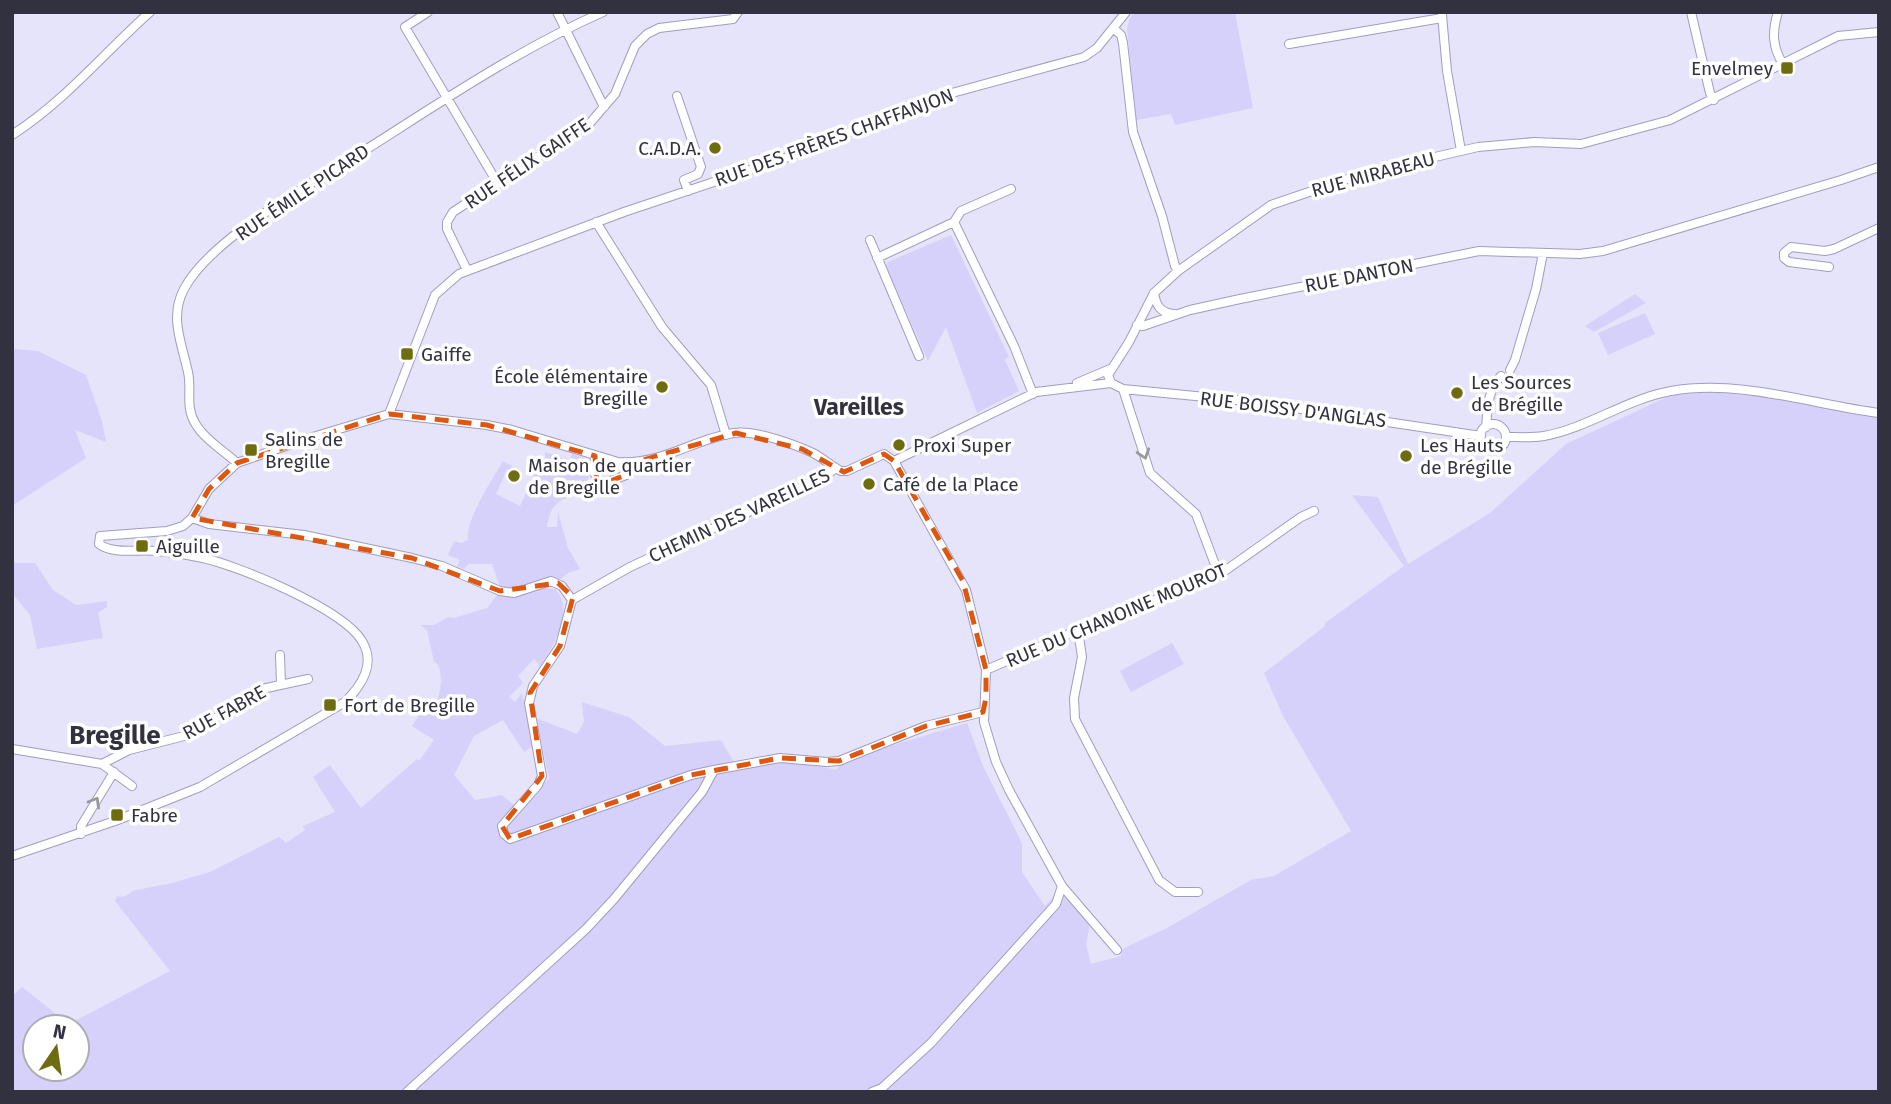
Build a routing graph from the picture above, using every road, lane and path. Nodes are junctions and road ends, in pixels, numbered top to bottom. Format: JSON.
{"nodes":[{"id":1,"x":150,"y":12,"type":"edge"},
{"id":2,"x":428,"y":12,"type":"edge"},
{"id":3,"x":557,"y":12,"type":"edge"},
{"id":4,"x":603,"y":12,"type":"edge"},
{"id":5,"x":738,"y":12,"type":"edge"},
{"id":6,"x":1126,"y":12,"type":"edge"},
{"id":7,"x":1691,"y":12,"type":"edge"},
{"id":8,"x":1778,"y":12,"type":"edge"},
{"id":9,"x":1443,"y":15,"type":"edge"},
{"id":10,"x":1113,"y":28,"type":"junction"},
{"id":11,"x":565,"y":29,"type":"junction"},
{"id":12,"x":1879,"y":32,"type":"edge"},
{"id":13,"x":1289,"y":44,"type":"dead end"},
{"id":14,"x":1783,"y":64,"type":"junction"},
{"id":15,"x":677,"y":96,"type":"dead end"},
{"id":16,"x":448,"y":98,"type":"junction"},
{"id":17,"x":1714,"y":100,"type":"junction"},
{"id":18,"x":604,"y":107,"type":"junction"},
{"id":19,"x":12,"y":135,"type":"edge"},
{"id":20,"x":1461,"y":151,"type":"junction"},
{"id":21,"x":1879,"y":167,"type":"edge"},
{"id":22,"x":498,"y":184,"type":"junction"},
{"id":23,"x":1011,"y":189,"type":"dead end"},
{"id":24,"x":688,"y":191,"type":"junction"},
{"id":25,"x":596,"y":222,"type":"junction"},
{"id":26,"x":954,"y":222,"type":"junction"},
{"id":27,"x":1879,"y":228,"type":"edge"},
{"id":28,"x":870,"y":240,"type":"dead end"},
{"id":29,"x":1543,"y":253,"type":"junction"},
{"id":30,"x":877,"y":258,"type":"junction"},
{"id":31,"x":1829,"y":268,"type":"dead end"},
{"id":32,"x":467,"y":270,"type":"junction"},
{"id":33,"x":1178,"y":271,"type":"junction"},
{"id":34,"x":1154,"y":293,"type":"junction"},
{"id":35,"x":1177,"y":314,"type":"junction"},
{"id":36,"x":1137,"y":325,"type":"junction"},
{"id":37,"x":919,"y":356,"type":"dead end"},
{"id":38,"x":1510,"y":370,"type":"dead end"},
{"id":39,"x":1501,"y":376,"type":"dead end"},
{"id":40,"x":1110,"y":377,"type":"junction"},
{"id":41,"x":1063,"y":388,"type":"junction"},
{"id":42,"x":1123,"y":389,"type":"junction"},
{"id":43,"x":1033,"y":394,"type":"junction"},
{"id":44,"x":1879,"y":413,"type":"edge"},
{"id":45,"x":388,"y":414,"type":"junction"},
{"id":46,"x":1486,"y":427,"type":"junction"},
{"id":47,"x":726,"y":435,"type":"junction"},
{"id":48,"x":1481,"y":436,"type":"junction"},
{"id":49,"x":1506,"y":437,"type":"junction"},
{"id":50,"x":595,"y":456,"type":"junction"},
{"id":51,"x":894,"y":461,"type":"junction"},
{"id":52,"x":237,"y":463,"type":"junction"},
{"id":53,"x":633,"y":463,"type":"junction"},
{"id":54,"x":836,"y":468,"type":"junction"},
{"id":55,"x":1314,"y":511,"type":"dead end"},
{"id":56,"x":192,"y":518,"type":"junction"},
{"id":57,"x":1219,"y":575,"type":"junction"},
{"id":58,"x":572,"y":600,"type":"junction"},
{"id":59,"x":1078,"y":631,"type":"junction"},
{"id":60,"x":280,"y":655,"type":"dead end"},
{"id":61,"x":986,"y":670,"type":"junction"},
{"id":62,"x":308,"y":679,"type":"dead end"},
{"id":63,"x":281,"y":684,"type":"junction"},
{"id":64,"x":983,"y":712,"type":"junction"},
{"id":65,"x":12,"y":749,"type":"edge"},
{"id":66,"x":102,"y":764,"type":"junction"},
{"id":67,"x":714,"y":770,"type":"junction"},
{"id":68,"x":114,"y":772,"type":"junction"},
{"id":69,"x":132,"y":786,"type":"dead end"},
{"id":70,"x":81,"y":834,"type":"junction"},
{"id":71,"x":12,"y":856,"type":"edge"},
{"id":72,"x":1062,"y":886,"type":"junction"},
{"id":73,"x":1198,"y":892,"type":"dead end"},
{"id":74,"x":1117,"y":950,"type":"dead end"},
{"id":75,"x":407,"y":1092,"type":"edge"},
{"id":76,"x":872,"y":1092,"type":"edge"}],
"edges":[{"from":1,"to":19,"type":"street"},
{"from":2,"to":16,"type":"street"},
{"from":3,"to":11,"type":"street"},
{"from":4,"to":11,"type":"street","name":"RUE ÉMILE PICARD"},
{"from":5,"to":18,"type":"street","name":"RUE FÉLIX GAIFFE"},
{"from":6,"to":10,"type":"street","name":"RUE DES FRÈRES CHAFFANJON"},
{"from":7,"to":17,"type":"street"},
{"from":8,"to":14,"type":"street"},
{"from":9,"to":13,"type":"street"},
{"from":9,"to":20,"type":"street"},
{"from":10,"to":24,"type":"street","name":"RUE DES FRÈRES CHAFFANJON"},
{"from":10,"to":33,"type":"street"},
{"from":11,"to":16,"type":"street","name":"RUE ÉMILE PICARD"},
{"from":11,"to":18,"type":"street"},
{"from":12,"to":14,"type":"street","name":"RUE MIRABEAU"},
{"from":14,"to":17,"type":"street","name":"RUE MIRABEAU"},
{"from":15,"to":24,"type":"street","name":"RUE DES FRÈRES CHAFFANJON"},
{"from":16,"to":22,"type":"street"},
{"from":16,"to":52,"type":"street","name":"RUE ÉMILE PICARD"},
{"from":17,"to":20,"type":"street","name":"RUE MIRABEAU"},
{"from":18,"to":22,"type":"street","name":"RUE FÉLIX GAIFFE"},
{"from":20,"to":33,"type":"street","name":"RUE MIRABEAU"},
{"from":21,"to":29,"type":"street","name":"RUE DANTON"},
{"from":22,"to":32,"type":"street","name":"RUE FÉLIX GAIFFE"},
{"from":23,"to":26,"type":"street"},
{"from":24,"to":25,"type":"street","name":"RUE DES FRÈRES CHAFFANJON"},
{"from":25,"to":32,"type":"street","name":"RUE DES FRÈRES CHAFFANJON"},
{"from":25,"to":47,"type":"street"},
{"from":26,"to":30,"type":"street"},
{"from":26,"to":43,"type":"street"},
{"from":27,"to":31,"type":"street"},
{"from":28,"to":30,"type":"street"},
{"from":29,"to":35,"type":"street","name":"RUE DANTON"},
{"from":29,"to":38,"type":"street"},
{"from":30,"to":37,"type":"street"},
{"from":32,"to":45,"type":"street","name":"RUE DES FRÈRES CHAFFANJON"},
{"from":33,"to":34,"type":"street","name":"RUE MIRABEAU"},
{"from":34,"to":35,"type":"street"},
{"from":34,"to":36,"type":"street","name":"RUE MIRABEAU"},
{"from":35,"to":36,"type":"street","name":"RUE DANTON"},
{"from":36,"to":40,"type":"street","name":"RUE MIRABEAU"},
{"from":39,"to":46,"type":"street"},
{"from":40,"to":41,"type":"street","name":"CHEMIN DES VAREILLES"},
{"from":40,"to":41,"type":"street","name":"CHEMIN DES VAREILLES"},
{"from":40,"to":42,"type":"street","name":"RUE BOISSY D'ANGLAS"},
{"from":41,"to":43,"type":"street","name":"CHEMIN DES VAREILLES"},
{"from":42,"to":48,"type":"street","name":"RUE BOISSY D'ANGLAS"},
{"from":42,"to":57,"type":"street","one_way":true},
{"from":43,"to":51,"type":"street","name":"CHEMIN DES VAREILLES"},
{"from":44,"to":49,"type":"street"},
{"from":45,"to":50,"type":"street"},
{"from":45,"to":52,"type":"street"},
{"from":46,"to":48,"type":"street"},
{"from":46,"to":49,"type":"street"},
{"from":47,"to":53,"type":"street"},
{"from":47,"to":54,"type":"street"},
{"from":48,"to":49,"type":"street"},
{"from":50,"to":53,"type":"street"},
{"from":50,"to":53,"type":"street"},
{"from":51,"to":54,"type":"street","name":"CHEMIN DES VAREILLES"},
{"from":51,"to":61,"type":"street"},
{"from":52,"to":56,"type":"street"},
{"from":54,"to":58,"type":"street","name":"CHEMIN DES VAREILLES"},
{"from":55,"to":57,"type":"street","name":"RUE DU CHANOINE MOUROT"},
{"from":56,"to":58,"type":"street"},
{"from":56,"to":70,"type":"street"},
{"from":57,"to":59,"type":"street","name":"RUE DU CHANOINE MOUROT"},
{"from":58,"to":67,"type":"street"},
{"from":59,"to":61,"type":"street","name":"RUE DU CHANOINE MOUROT"},
{"from":59,"to":73,"type":"street"},
{"from":60,"to":63,"type":"street"},
{"from":61,"to":64,"type":"street"},
{"from":62,"to":63,"type":"street","name":"RUE FABRE"},
{"from":63,"to":66,"type":"street","name":"RUE FABRE"},
{"from":64,"to":67,"type":"street"},
{"from":64,"to":72,"type":"street"},
{"from":65,"to":66,"type":"street"},
{"from":66,"to":68,"type":"street"},
{"from":67,"to":75,"type":"street"},
{"from":68,"to":69,"type":"street"},
{"from":70,"to":68,"type":"street","one_way":true},
{"from":70,"to":71,"type":"street"},
{"from":72,"to":74,"type":"street"},
{"from":72,"to":76,"type":"street"}]}
